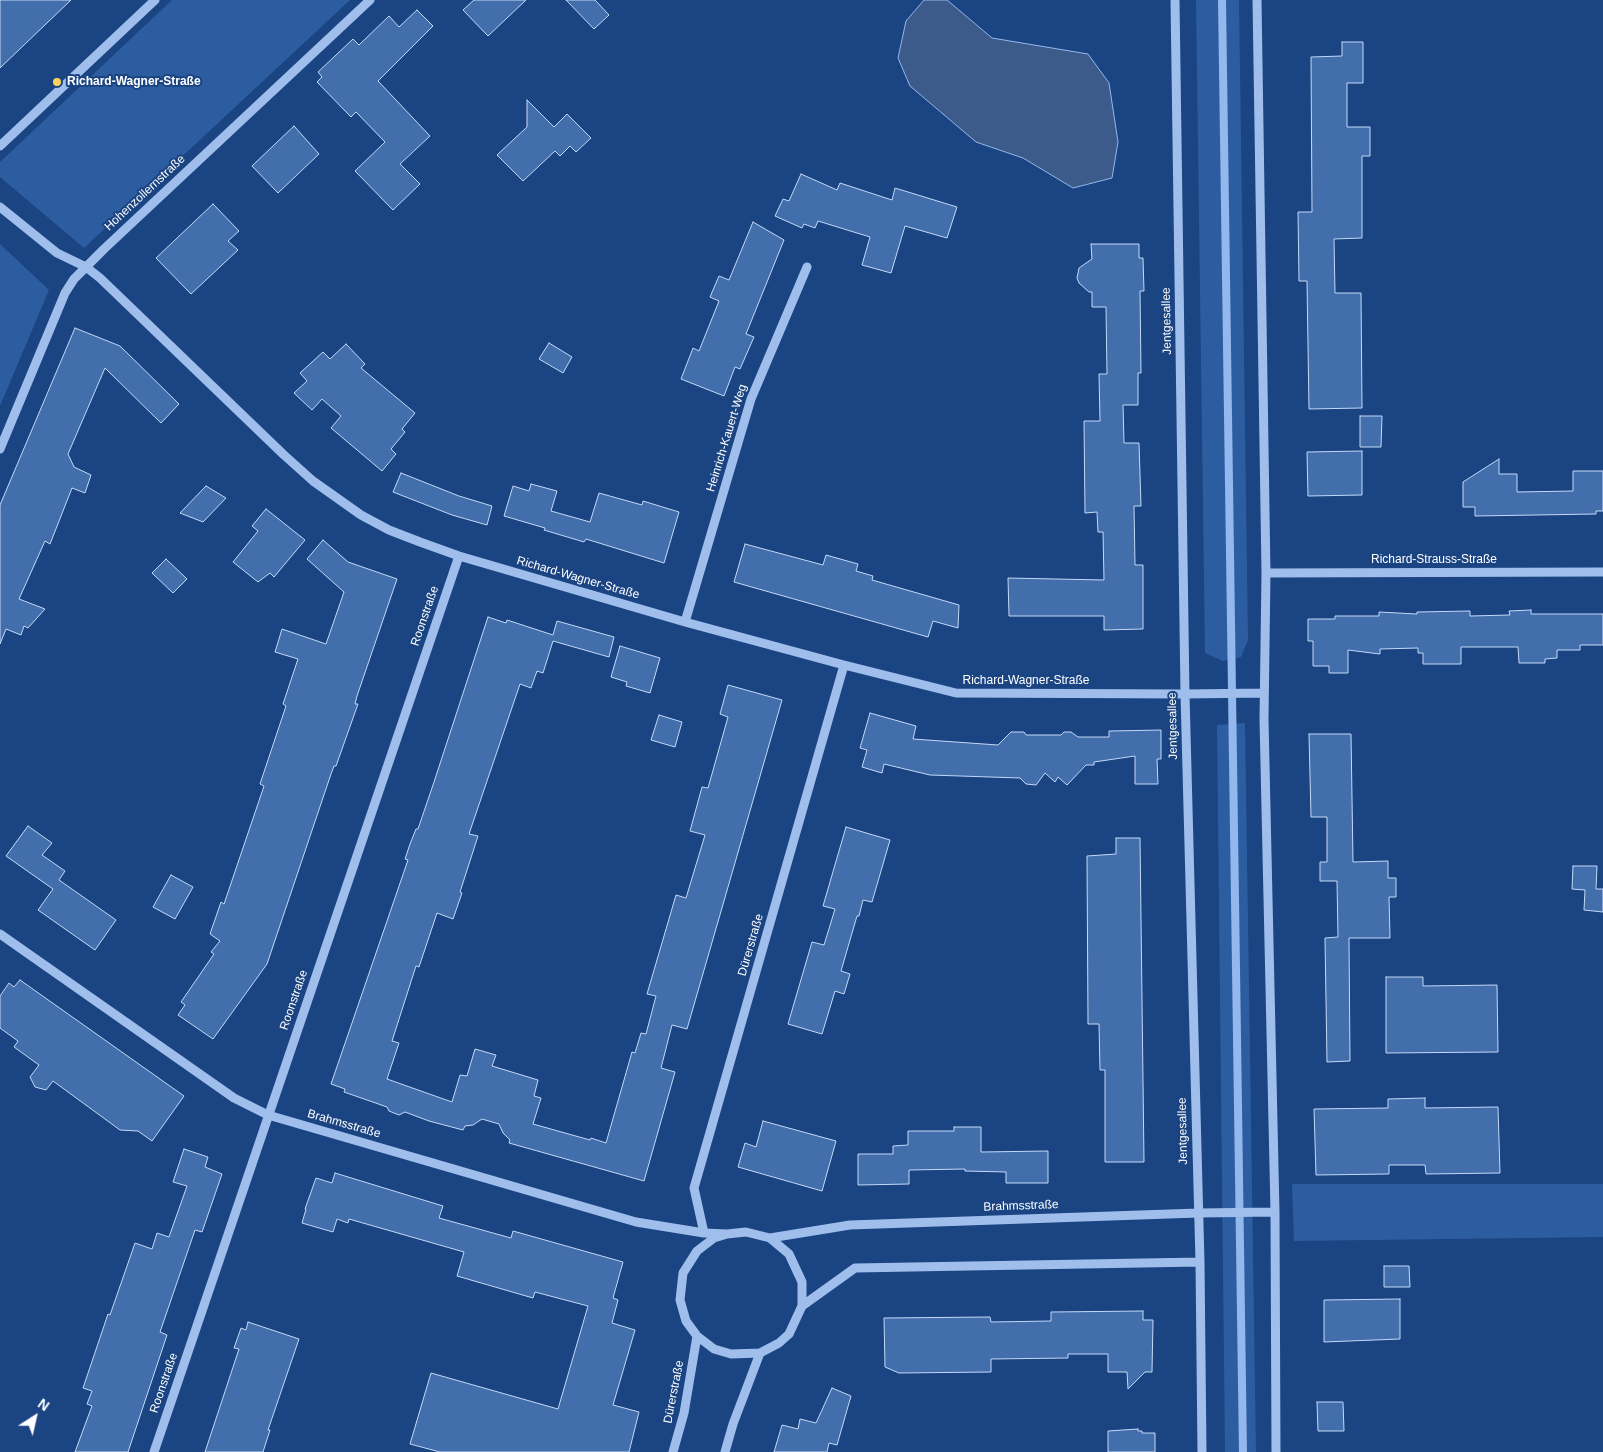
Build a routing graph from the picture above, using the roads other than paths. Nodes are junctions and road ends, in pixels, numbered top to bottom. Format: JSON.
{"nodes":[{"id":1,"x":155,"y":0,"type":"edge"},
{"id":2,"x":370,"y":0,"type":"edge"},
{"id":3,"x":1175,"y":0,"type":"edge"},
{"id":4,"x":1257,"y":0,"type":"edge"},
{"id":5,"x":0,"y":146,"type":"edge"},
{"id":6,"x":0,"y":207,"type":"edge"},
{"id":7,"x":86,"y":267,"type":"junction"},
{"id":8,"x":806,"y":267,"type":"dead end"},
{"id":9,"x":0,"y":449,"type":"edge"},
{"id":10,"x":458,"y":556,"type":"junction"},
{"id":11,"x":1603,"y":572,"type":"edge"},
{"id":12,"x":1266,"y":573,"type":"junction"},
{"id":13,"x":685,"y":622,"type":"junction"},
{"id":14,"x":844,"y":666,"type":"junction"},
{"id":15,"x":1264,"y":693,"type":"junction"},
{"id":16,"x":1185,"y":694,"type":"junction"},
{"id":17,"x":0,"y":934,"type":"edge"},
{"id":18,"x":268,"y":1116,"type":"junction"},
{"id":19,"x":1275,"y":1212,"type":"junction"},
{"id":20,"x":1198,"y":1213,"type":"junction"},
{"id":21,"x":704,"y":1233,"type":"junction"},
{"id":22,"x":727,"y":1234,"type":"junction"},
{"id":23,"x":770,"y":1238,"type":"junction"},
{"id":24,"x":1200,"y":1262,"type":"junction"},
{"id":25,"x":802,"y":1306,"type":"junction"},
{"id":26,"x":696,"y":1336,"type":"junction"},
{"id":27,"x":760,"y":1353,"type":"junction"},
{"id":28,"x":154,"y":1452,"type":"edge"},
{"id":29,"x":674,"y":1452,"type":"edge"},
{"id":30,"x":725,"y":1452,"type":"edge"},
{"id":31,"x":1202,"y":1452,"type":"edge"},
{"id":32,"x":1276,"y":1452,"type":"edge"}],
"edges":[{"from":1,"to":5,"type":"street"},
{"from":2,"to":7,"type":"street","name":"Hohenzollernstraße"},
{"from":3,"to":16,"type":"street","name":"Jentgesallee"},
{"from":4,"to":12,"type":"street"},
{"from":6,"to":7,"type":"street","name":"Richard-Wagner-Straße"},
{"from":7,"to":9,"type":"street","name":"Hohenzollernstraße"},
{"from":7,"to":10,"type":"street","name":"Richard-Wagner-Straße"},
{"from":8,"to":13,"type":"street","name":"Heinrich-Kauert-Weg"},
{"from":10,"to":13,"type":"street","name":"Richard-Wagner-Straße"},
{"from":10,"to":18,"type":"street","name":"Roonstraße"},
{"from":11,"to":12,"type":"street","name":"Richard-Strauss-Straße"},
{"from":12,"to":15,"type":"street"},
{"from":13,"to":14,"type":"street","name":"Richard-Wagner-Straße"},
{"from":14,"to":16,"type":"street","name":"Richard-Wagner-Straße"},
{"from":14,"to":21,"type":"street","name":"Dürerstraße"},
{"from":15,"to":16,"type":"street","name":"Richard-Wagner-Straße"},
{"from":15,"to":19,"type":"street"},
{"from":16,"to":20,"type":"street","name":"Jentgesallee"},
{"from":17,"to":18,"type":"street","name":"Brahmsstraße"},
{"from":18,"to":21,"type":"street","name":"Brahmsstraße"},
{"from":18,"to":28,"type":"street","name":"Roonstraße"},
{"from":19,"to":20,"type":"street","name":"Brahmsstraße"},
{"from":19,"to":32,"type":"street"},
{"from":20,"to":23,"type":"street","name":"Brahmsstraße"},
{"from":20,"to":24,"type":"street","name":"Jentgesallee"},
{"from":21,"to":22,"type":"street","name":"Brahmsstraße"},
{"from":22,"to":23,"type":"street"},
{"from":22,"to":26,"type":"street"},
{"from":23,"to":25,"type":"street"},
{"from":24,"to":25,"type":"street"},
{"from":24,"to":31,"type":"street","name":"Jentgesallee"},
{"from":25,"to":27,"type":"street"},
{"from":26,"to":27,"type":"street"},
{"from":26,"to":29,"type":"street","name":"Dürerstraße"},
{"from":27,"to":30,"type":"street"}]}
